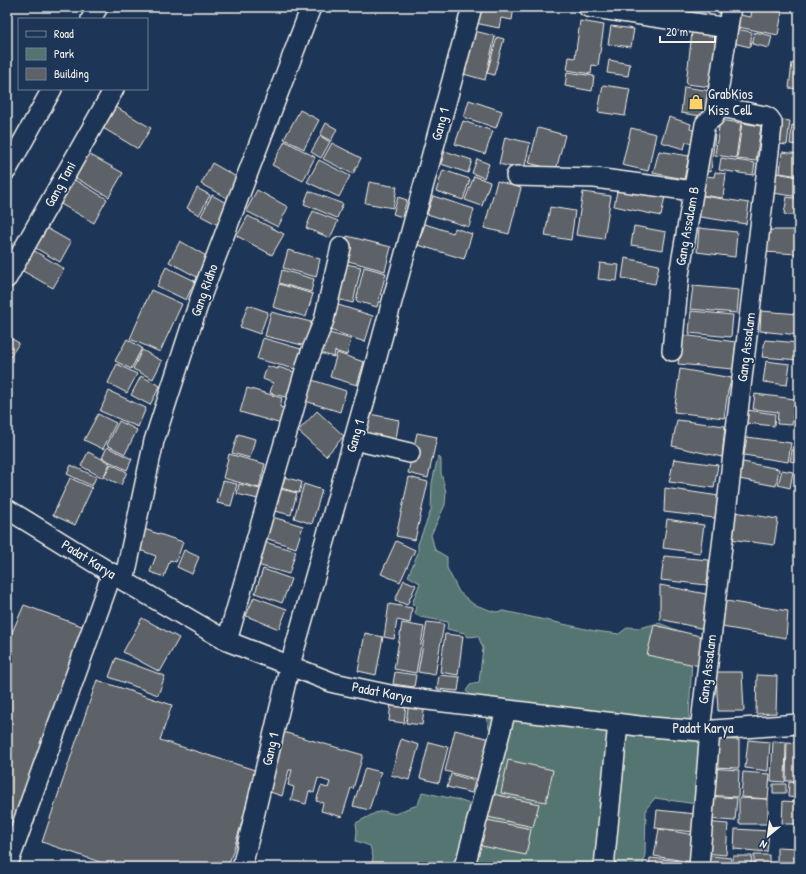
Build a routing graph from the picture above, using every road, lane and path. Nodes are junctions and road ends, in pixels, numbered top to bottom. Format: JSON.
{"nodes":[{"id":1,"x":98,"y":7,"type":"edge"},
{"id":2,"x":311,"y":7,"type":"edge"},
{"id":3,"x":472,"y":7,"type":"edge"},
{"id":4,"x":588,"y":7,"type":"edge"},
{"id":5,"x":731,"y":7,"type":"edge"},
{"id":6,"x":92,"y":18,"type":"edge"},
{"id":7,"x":728,"y":28,"type":"junction"},
{"id":8,"x":51,"y":90,"type":"edge"},
{"id":9,"x":113,"y":90,"type":"edge"},
{"id":10,"x":716,"y":106,"type":"junction"},
{"id":11,"x":7,"y":170,"type":"edge"},
{"id":12,"x":516,"y":176,"type":"dead end"},
{"id":13,"x":693,"y":192,"type":"junction"},
{"id":14,"x":341,"y":247,"type":"dead end"},
{"id":15,"x":7,"y":278,"type":"edge"},
{"id":16,"x":672,"y":351,"type":"dead end"},
{"id":17,"x":354,"y":440,"type":"junction"},
{"id":18,"x":410,"y":453,"type":"dead end"},
{"id":19,"x":7,"y":509,"type":"edge"},
{"id":20,"x":118,"y":577,"type":"junction"},
{"id":21,"x":227,"y":641,"type":"junction"},
{"id":22,"x":290,"y":665,"type":"junction"},
{"id":23,"x":506,"y":710,"type":"junction"},
{"id":24,"x":618,"y":723,"type":"junction"},
{"id":25,"x":799,"y":724,"type":"edge"},
{"id":26,"x":705,"y":730,"type":"junction"},
{"id":27,"x":7,"y":867,"type":"edge"},
{"id":28,"x":242,"y":867,"type":"edge"},
{"id":29,"x":463,"y":867,"type":"edge"},
{"id":30,"x":604,"y":867,"type":"edge"},
{"id":31,"x":699,"y":867,"type":"edge"}],
"edges":[{"from":1,"to":6,"type":"street"},
{"from":2,"to":20,"type":"street","name":"Gang Ridho"},
{"from":3,"to":17,"type":"street","name":"Gang 1"},
{"from":4,"to":7,"type":"street"},
{"from":5,"to":7,"type":"street"},
{"from":7,"to":10,"type":"street"},
{"from":8,"to":11,"type":"street"},
{"from":9,"to":15,"type":"street","name":"Gang Tani"},
{"from":10,"to":13,"type":"street","name":"Gang Assalam B"},
{"from":10,"to":26,"type":"street","name":"Gang Assalam"},
{"from":12,"to":13,"type":"street"},
{"from":13,"to":16,"type":"street","name":"Gang Assalam B"},
{"from":14,"to":21,"type":"street"},
{"from":17,"to":18,"type":"street"},
{"from":17,"to":22,"type":"street","name":"Gang 1"},
{"from":19,"to":20,"type":"street","name":"Padat Karya"},
{"from":20,"to":21,"type":"street","name":"Padat Karya"},
{"from":20,"to":27,"type":"street","name":"Gang Ridho"},
{"from":21,"to":22,"type":"street","name":"Padat Karya"},
{"from":22,"to":23,"type":"street","name":"Padat Karya"},
{"from":22,"to":28,"type":"street","name":"Gang 1"},
{"from":23,"to":24,"type":"street","name":"Padat Karya"},
{"from":23,"to":29,"type":"street"},
{"from":24,"to":26,"type":"street","name":"Padat Karya"},
{"from":24,"to":30,"type":"street"},
{"from":25,"to":26,"type":"street","name":"Padat Karya"},
{"from":26,"to":31,"type":"street","name":"Gang Assalam"}]}
